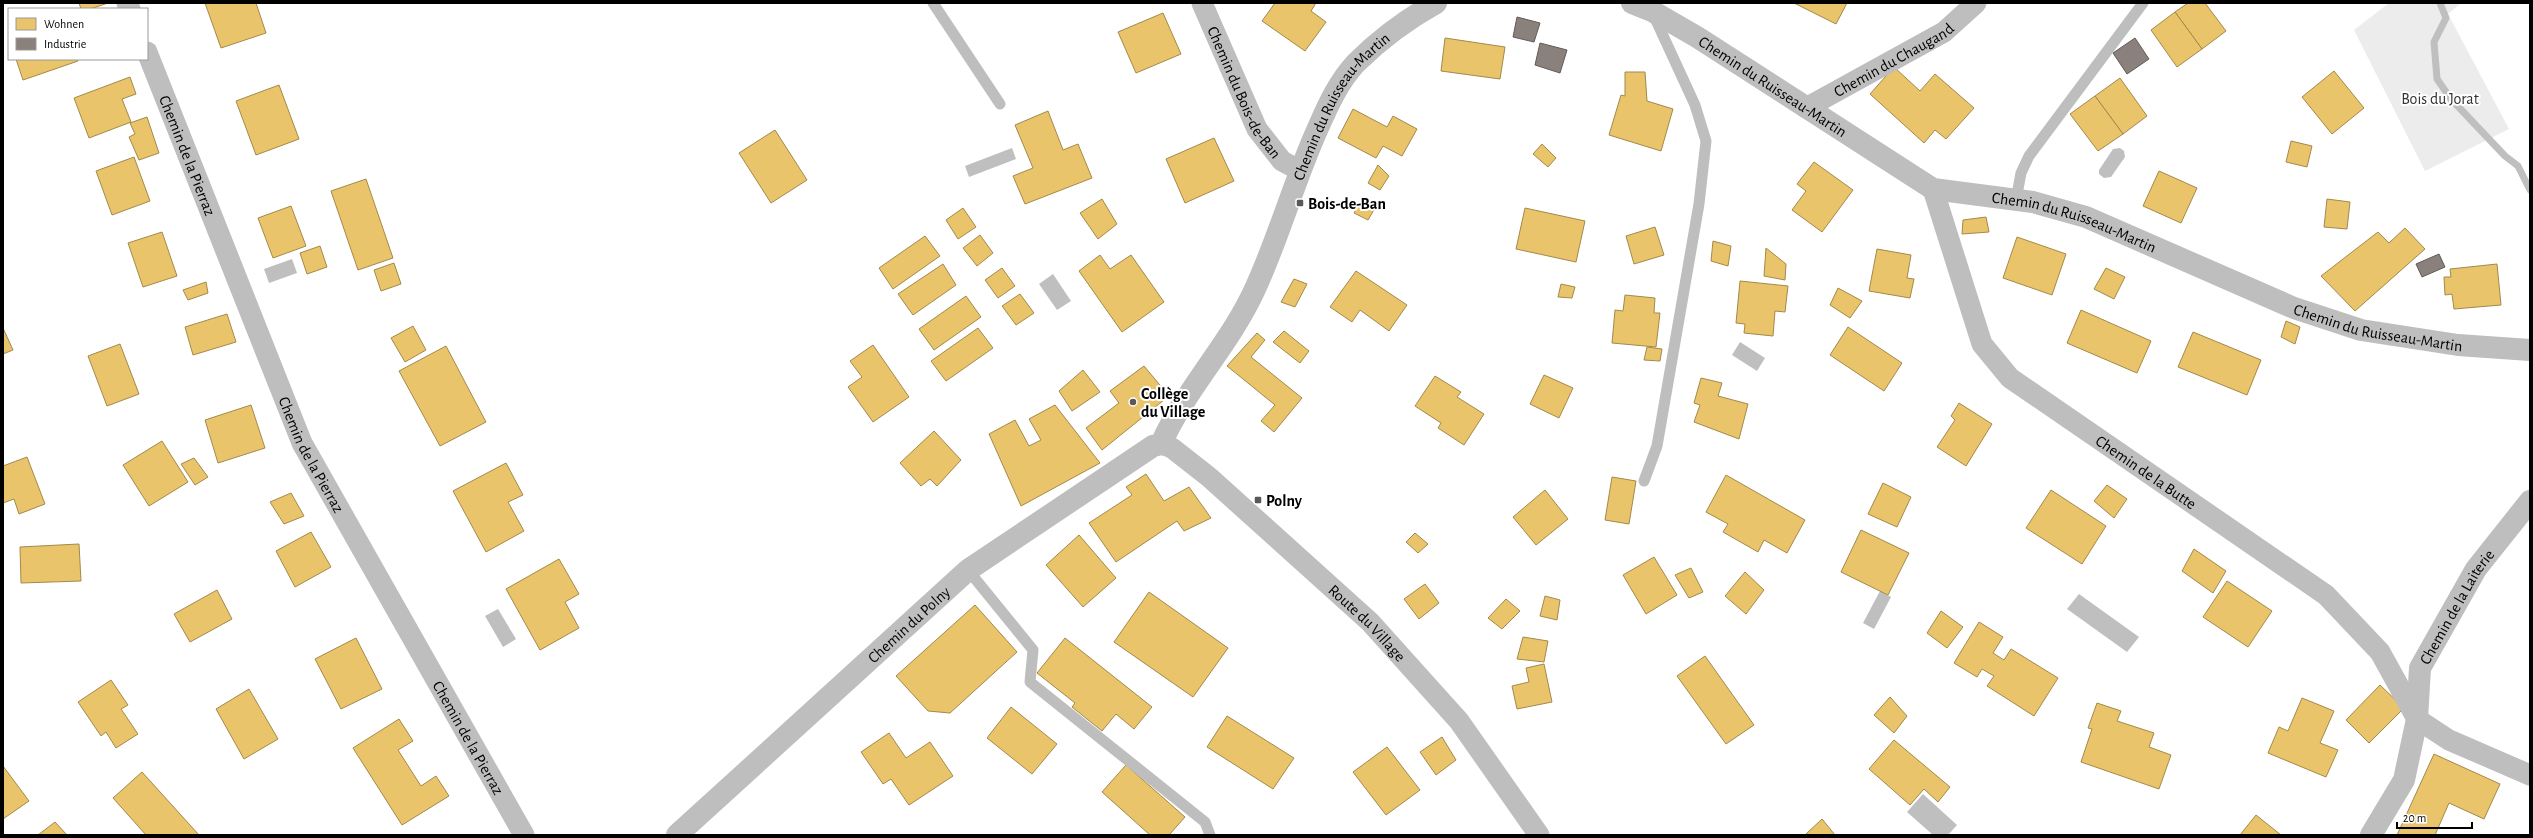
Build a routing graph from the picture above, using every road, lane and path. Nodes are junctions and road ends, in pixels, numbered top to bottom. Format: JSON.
{"nodes":[{"id":1,"x":933,"y":3,"type":"edge"},
{"id":2,"x":1202,"y":3,"type":"edge"},
{"id":3,"x":1436,"y":3,"type":"edge"},
{"id":4,"x":1632,"y":3,"type":"edge"},
{"id":5,"x":1976,"y":3,"type":"edge"},
{"id":6,"x":2143,"y":3,"type":"edge"},
{"id":7,"x":1652,"y":12,"type":"junction"},
{"id":8,"x":148,"y":55,"type":"edge"},
{"id":9,"x":1000,"y":104,"type":"dead end"},
{"id":10,"x":1806,"y":108,"type":"junction"},
{"id":11,"x":1299,"y":170,"type":"junction"},
{"id":12,"x":1933,"y":189,"type":"junction"},
{"id":13,"x":2016,"y":200,"type":"junction"},
{"id":14,"x":2530,"y":350,"type":"edge"},
{"id":15,"x":1161,"y":444,"type":"junction"},
{"id":16,"x":1644,"y":481,"type":"dead end"},
{"id":17,"x":2530,"y":501,"type":"edge"},
{"id":18,"x":968,"y":570,"type":"junction"},
{"id":19,"x":2417,"y":718,"type":"junction"},
{"id":20,"x":2530,"y":775,"type":"edge"},
{"id":21,"x":524,"y":835,"type":"edge"},
{"id":22,"x":678,"y":835,"type":"edge"},
{"id":23,"x":1210,"y":835,"type":"edge"},
{"id":24,"x":1539,"y":835,"type":"edge"},
{"id":25,"x":2371,"y":835,"type":"edge"}],
"edges":[{"from":1,"to":9,"type":"lane"},
{"from":2,"to":11,"type":"street","name":"Chemin du Bois-de-Ban"},
{"from":3,"to":11,"type":"street","name":"Chemin du Ruisseau-Martin"},
{"from":4,"to":7,"type":"street","name":"Chemin du Ruisseau-Martin"},
{"from":5,"to":10,"type":"street","name":"Chemin du Chaugand"},
{"from":6,"to":13,"type":"lane"},
{"from":7,"to":10,"type":"street","name":"Chemin du Ruisseau-Martin"},
{"from":7,"to":16,"type":"lane"},
{"from":8,"to":21,"type":"street","name":"Chemin de la Pierraz"},
{"from":10,"to":12,"type":"street","name":"Chemin du Ruisseau-Martin"},
{"from":11,"to":15,"type":"street","name":"Chemin du Ruisseau-Martin"},
{"from":12,"to":13,"type":"street","name":"Chemin du Ruisseau-Martin"},
{"from":12,"to":19,"type":"street","name":"Chemin de la Butte"},
{"from":13,"to":14,"type":"street","name":"Chemin du Ruisseau-Martin"},
{"from":15,"to":18,"type":"street","name":"Chemin du Polny"},
{"from":15,"to":24,"type":"street","name":"Route du Village"},
{"from":17,"to":19,"type":"street","name":"Chemin de la Laiterie"},
{"from":18,"to":22,"type":"street","name":"Chemin du Polny"},
{"from":18,"to":23,"type":"lane"},
{"from":19,"to":20,"type":"street"},
{"from":19,"to":25,"type":"street","name":"Chemin de la Laiterie"}]}
